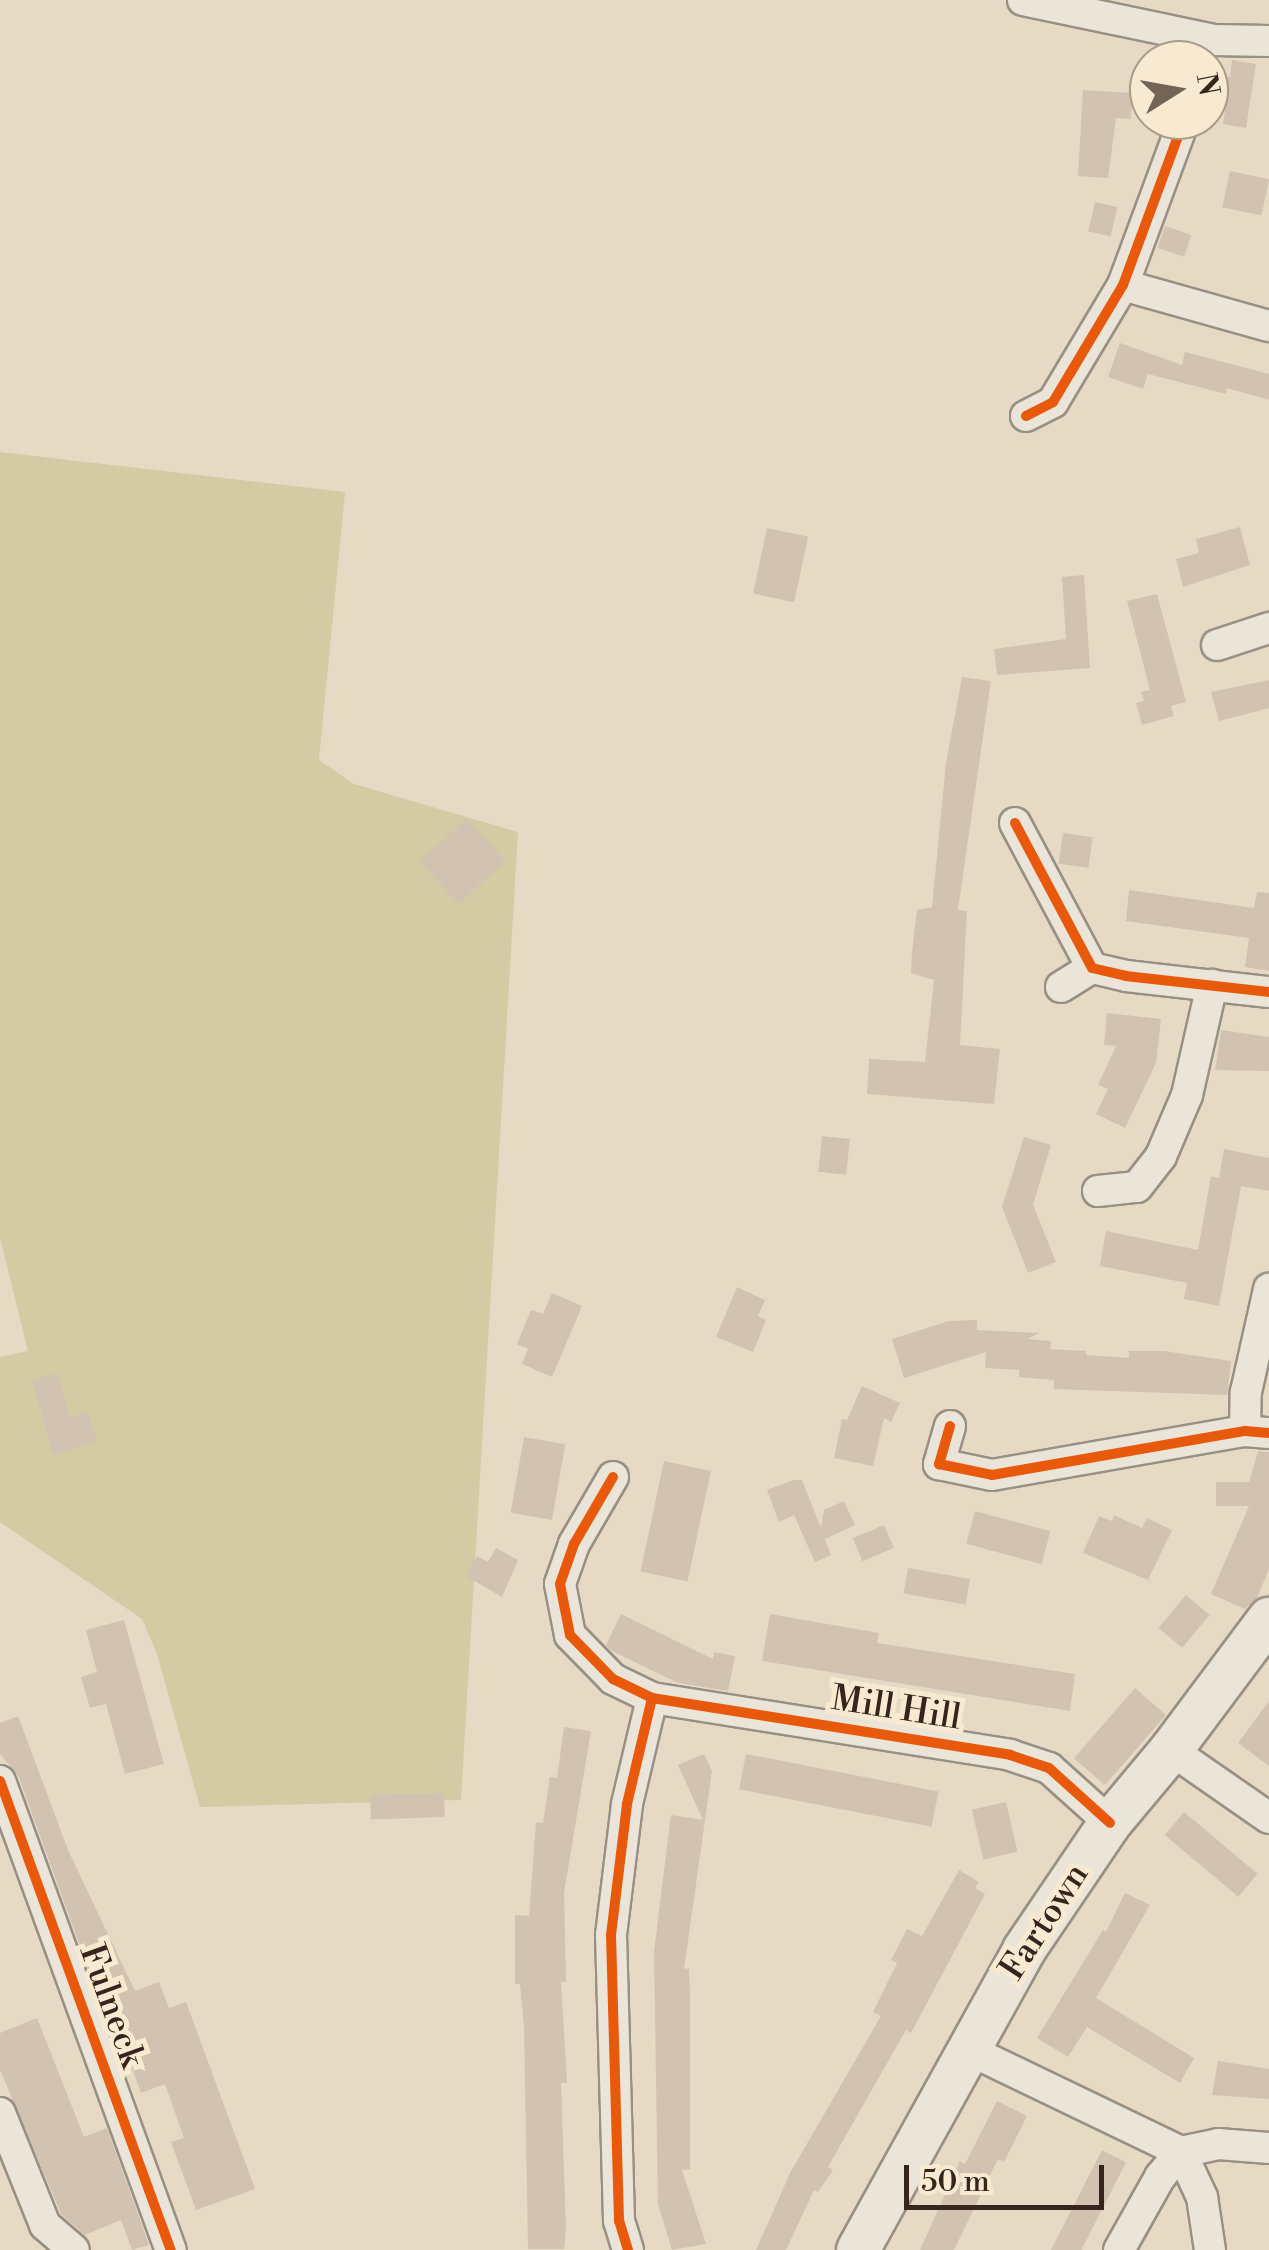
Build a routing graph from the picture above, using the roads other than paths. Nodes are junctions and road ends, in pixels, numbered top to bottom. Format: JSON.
{"nodes":[{"id":1,"x":1024,"y":0,"type":"edge"},
{"id":2,"x":1173,"y":40,"type":"edge"},
{"id":3,"x":1269,"y":40,"type":"edge"},
{"id":4,"x":1229,"y":47,"type":"edge"},
{"id":5,"x":1177,"y":140,"type":"edge"},
{"id":6,"x":1123,"y":285,"type":"junction"},
{"id":7,"x":1269,"y":326,"type":"edge"},
{"id":8,"x":1026,"y":416,"type":"dead end"},
{"id":9,"x":1269,"y":628,"type":"edge"},
{"id":10,"x":1217,"y":644,"type":"dead end"},
{"id":11,"x":1015,"y":823,"type":"dead end"},
{"id":12,"x":1092,"y":968,"type":"junction"},
{"id":13,"x":1212,"y":985,"type":"junction"},
{"id":14,"x":1061,"y":986,"type":"dead end"},
{"id":15,"x":1269,"y":992,"type":"edge"},
{"id":16,"x":1098,"y":1191,"type":"dead end"},
{"id":17,"x":1269,"y":1289,"type":"edge"},
{"id":18,"x":950,"y":1426,"type":"dead end"},
{"id":19,"x":1257,"y":1432,"type":"edge"},
{"id":20,"x":613,"y":1477,"type":"dead end"},
{"id":21,"x":1269,"y":1619,"type":"edge"},
{"id":22,"x":652,"y":1698,"type":"junction"},
{"id":23,"x":1171,"y":1750,"type":"junction"},
{"id":24,"x":0,"y":1781,"type":"edge"},
{"id":25,"x":1269,"y":1818,"type":"edge"},
{"id":26,"x":1110,"y":1823,"type":"junction"},
{"id":27,"x":967,"y":2049,"type":"junction"},
{"id":28,"x":0,"y":2113,"type":"edge"},
{"id":29,"x":1269,"y":2148,"type":"edge"},
{"id":30,"x":1181,"y":2152,"type":"junction"},
{"id":31,"x":74,"y":2250,"type":"edge"},
{"id":32,"x":171,"y":2250,"type":"edge"},
{"id":33,"x":628,"y":2250,"type":"edge"},
{"id":34,"x":858,"y":2250,"type":"edge"},
{"id":35,"x":1120,"y":2250,"type":"edge"},
{"id":36,"x":1210,"y":2250,"type":"edge"}],
"edges":[{"from":1,"to":2,"type":"street"},
{"from":3,"to":4,"type":"street"},
{"from":5,"to":6,"type":"street"},
{"from":6,"to":7,"type":"street"},
{"from":6,"to":8,"type":"street"},
{"from":9,"to":10,"type":"street"},
{"from":11,"to":12,"type":"street"},
{"from":12,"to":13,"type":"street"},
{"from":12,"to":14,"type":"street"},
{"from":13,"to":15,"type":"street"},
{"from":13,"to":16,"type":"street"},
{"from":17,"to":19,"type":"street"},
{"from":18,"to":19,"type":"street"},
{"from":20,"to":22,"type":"street","name":"Mill Hill"},
{"from":21,"to":23,"type":"street","name":"Fartown"},
{"from":22,"to":26,"type":"street","name":"Mill Hill"},
{"from":22,"to":33,"type":"street"},
{"from":23,"to":25,"type":"street"},
{"from":23,"to":26,"type":"street","name":"Fartown"},
{"from":24,"to":32,"type":"street","name":"Fulneck"},
{"from":26,"to":27,"type":"street","name":"Fartown"},
{"from":27,"to":30,"type":"street"},
{"from":27,"to":34,"type":"street","name":"Fartown"},
{"from":28,"to":31,"type":"street"},
{"from":29,"to":30,"type":"street"},
{"from":30,"to":35,"type":"street"},
{"from":30,"to":36,"type":"street"}]}
